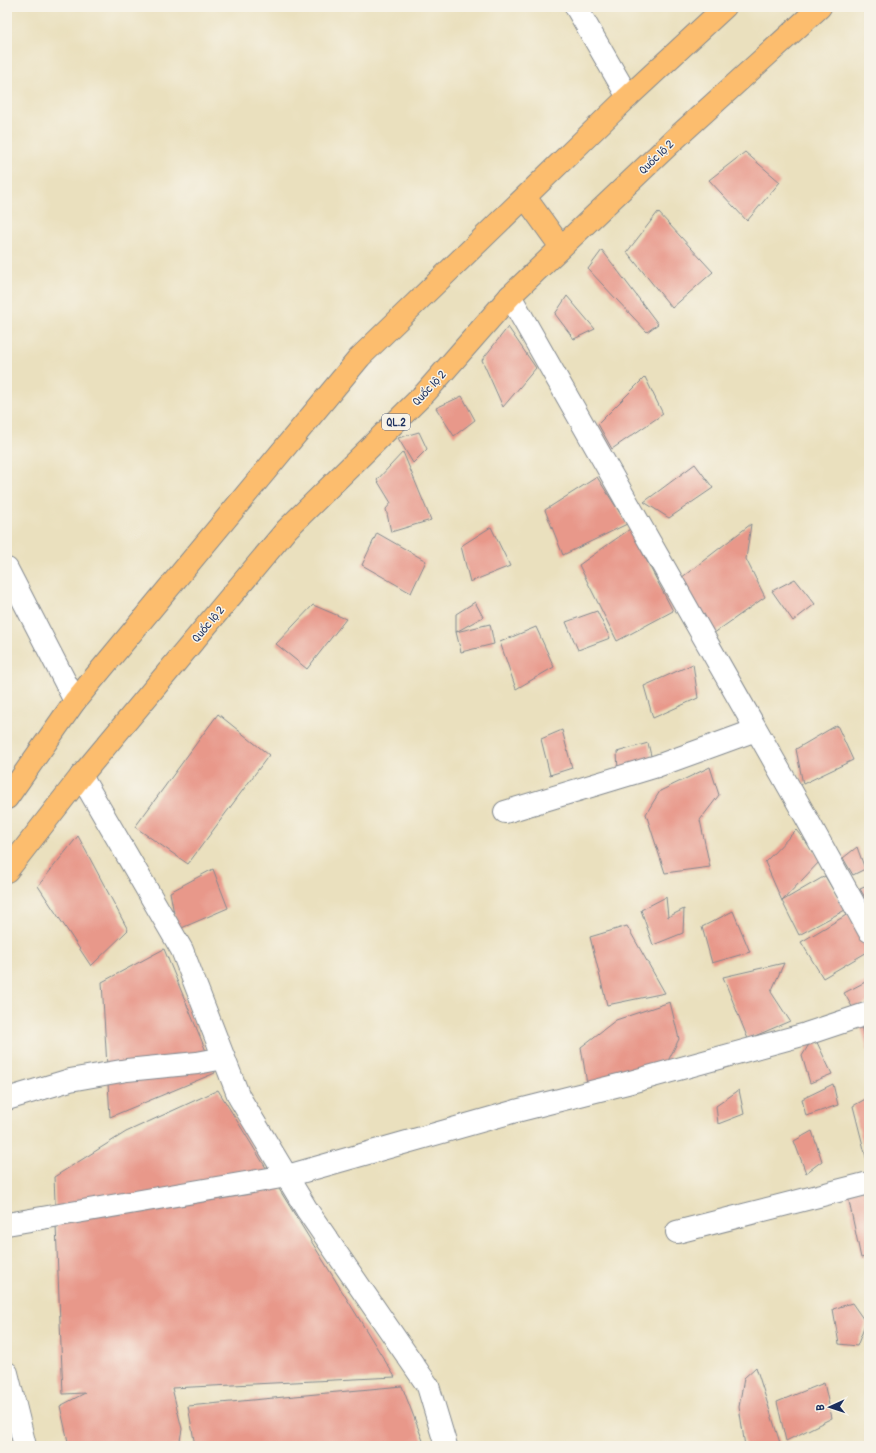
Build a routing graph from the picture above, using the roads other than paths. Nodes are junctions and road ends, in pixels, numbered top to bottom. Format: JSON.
{"nodes":[{"id":1,"x":576,"y":7,"type":"edge"},
{"id":2,"x":725,"y":7,"type":"edge"},
{"id":3,"x":820,"y":7,"type":"edge"},
{"id":4,"x":628,"y":97,"type":"junction"},
{"id":5,"x":525,"y":197,"type":"junction"},
{"id":6,"x":561,"y":247,"type":"junction"},
{"id":7,"x":510,"y":296,"type":"junction"},
{"id":8,"x":7,"y":569,"type":"edge"},
{"id":9,"x":75,"y":701,"type":"junction"},
{"id":10,"x":756,"y":730,"type":"junction"},
{"id":11,"x":81,"y":776,"type":"junction"},
{"id":12,"x":7,"y":798,"type":"edge"},
{"id":13,"x":505,"y":812,"type":"dead end"},
{"id":14,"x":7,"y":871,"type":"edge"},
{"id":15,"x":869,"y":931,"type":"edge"},
{"id":16,"x":869,"y":1013,"type":"edge"},
{"id":17,"x":224,"y":1058,"type":"junction"},
{"id":18,"x":7,"y":1099,"type":"edge"},
{"id":19,"x":286,"y":1176,"type":"junction"},
{"id":20,"x":869,"y":1183,"type":"edge"},
{"id":21,"x":7,"y":1224,"type":"edge"},
{"id":22,"x":677,"y":1232,"type":"dead end"},
{"id":23,"x":7,"y":1373,"type":"edge"},
{"id":24,"x":25,"y":1446,"type":"edge"},
{"id":25,"x":446,"y":1446,"type":"edge"}],
"edges":[{"from":1,"to":4,"type":"street"},
{"from":2,"to":4,"type":"highway"},
{"from":3,"to":6,"type":"highway","name":"Quốc lộ 2","number":"QL.2"},
{"from":4,"to":5,"type":"highway"},
{"from":5,"to":6,"type":"highway"},
{"from":5,"to":9,"type":"highway"},
{"from":6,"to":7,"type":"highway","name":"Quốc lộ 2","number":"QL.2"},
{"from":7,"to":10,"type":"street"},
{"from":7,"to":11,"type":"highway","name":"Quốc lộ 2","number":"QL.2"},
{"from":8,"to":9,"type":"street"},
{"from":9,"to":12,"type":"highway"},
{"from":10,"to":13,"type":"street"},
{"from":10,"to":15,"type":"street"},
{"from":11,"to":14,"type":"highway","name":"Quốc lộ 2","number":"QL.2"},
{"from":11,"to":17,"type":"street"},
{"from":16,"to":19,"type":"street"},
{"from":17,"to":18,"type":"street"},
{"from":17,"to":19,"type":"street"},
{"from":19,"to":21,"type":"street"},
{"from":19,"to":25,"type":"street"},
{"from":20,"to":22,"type":"street"},
{"from":23,"to":24,"type":"street"}]}
